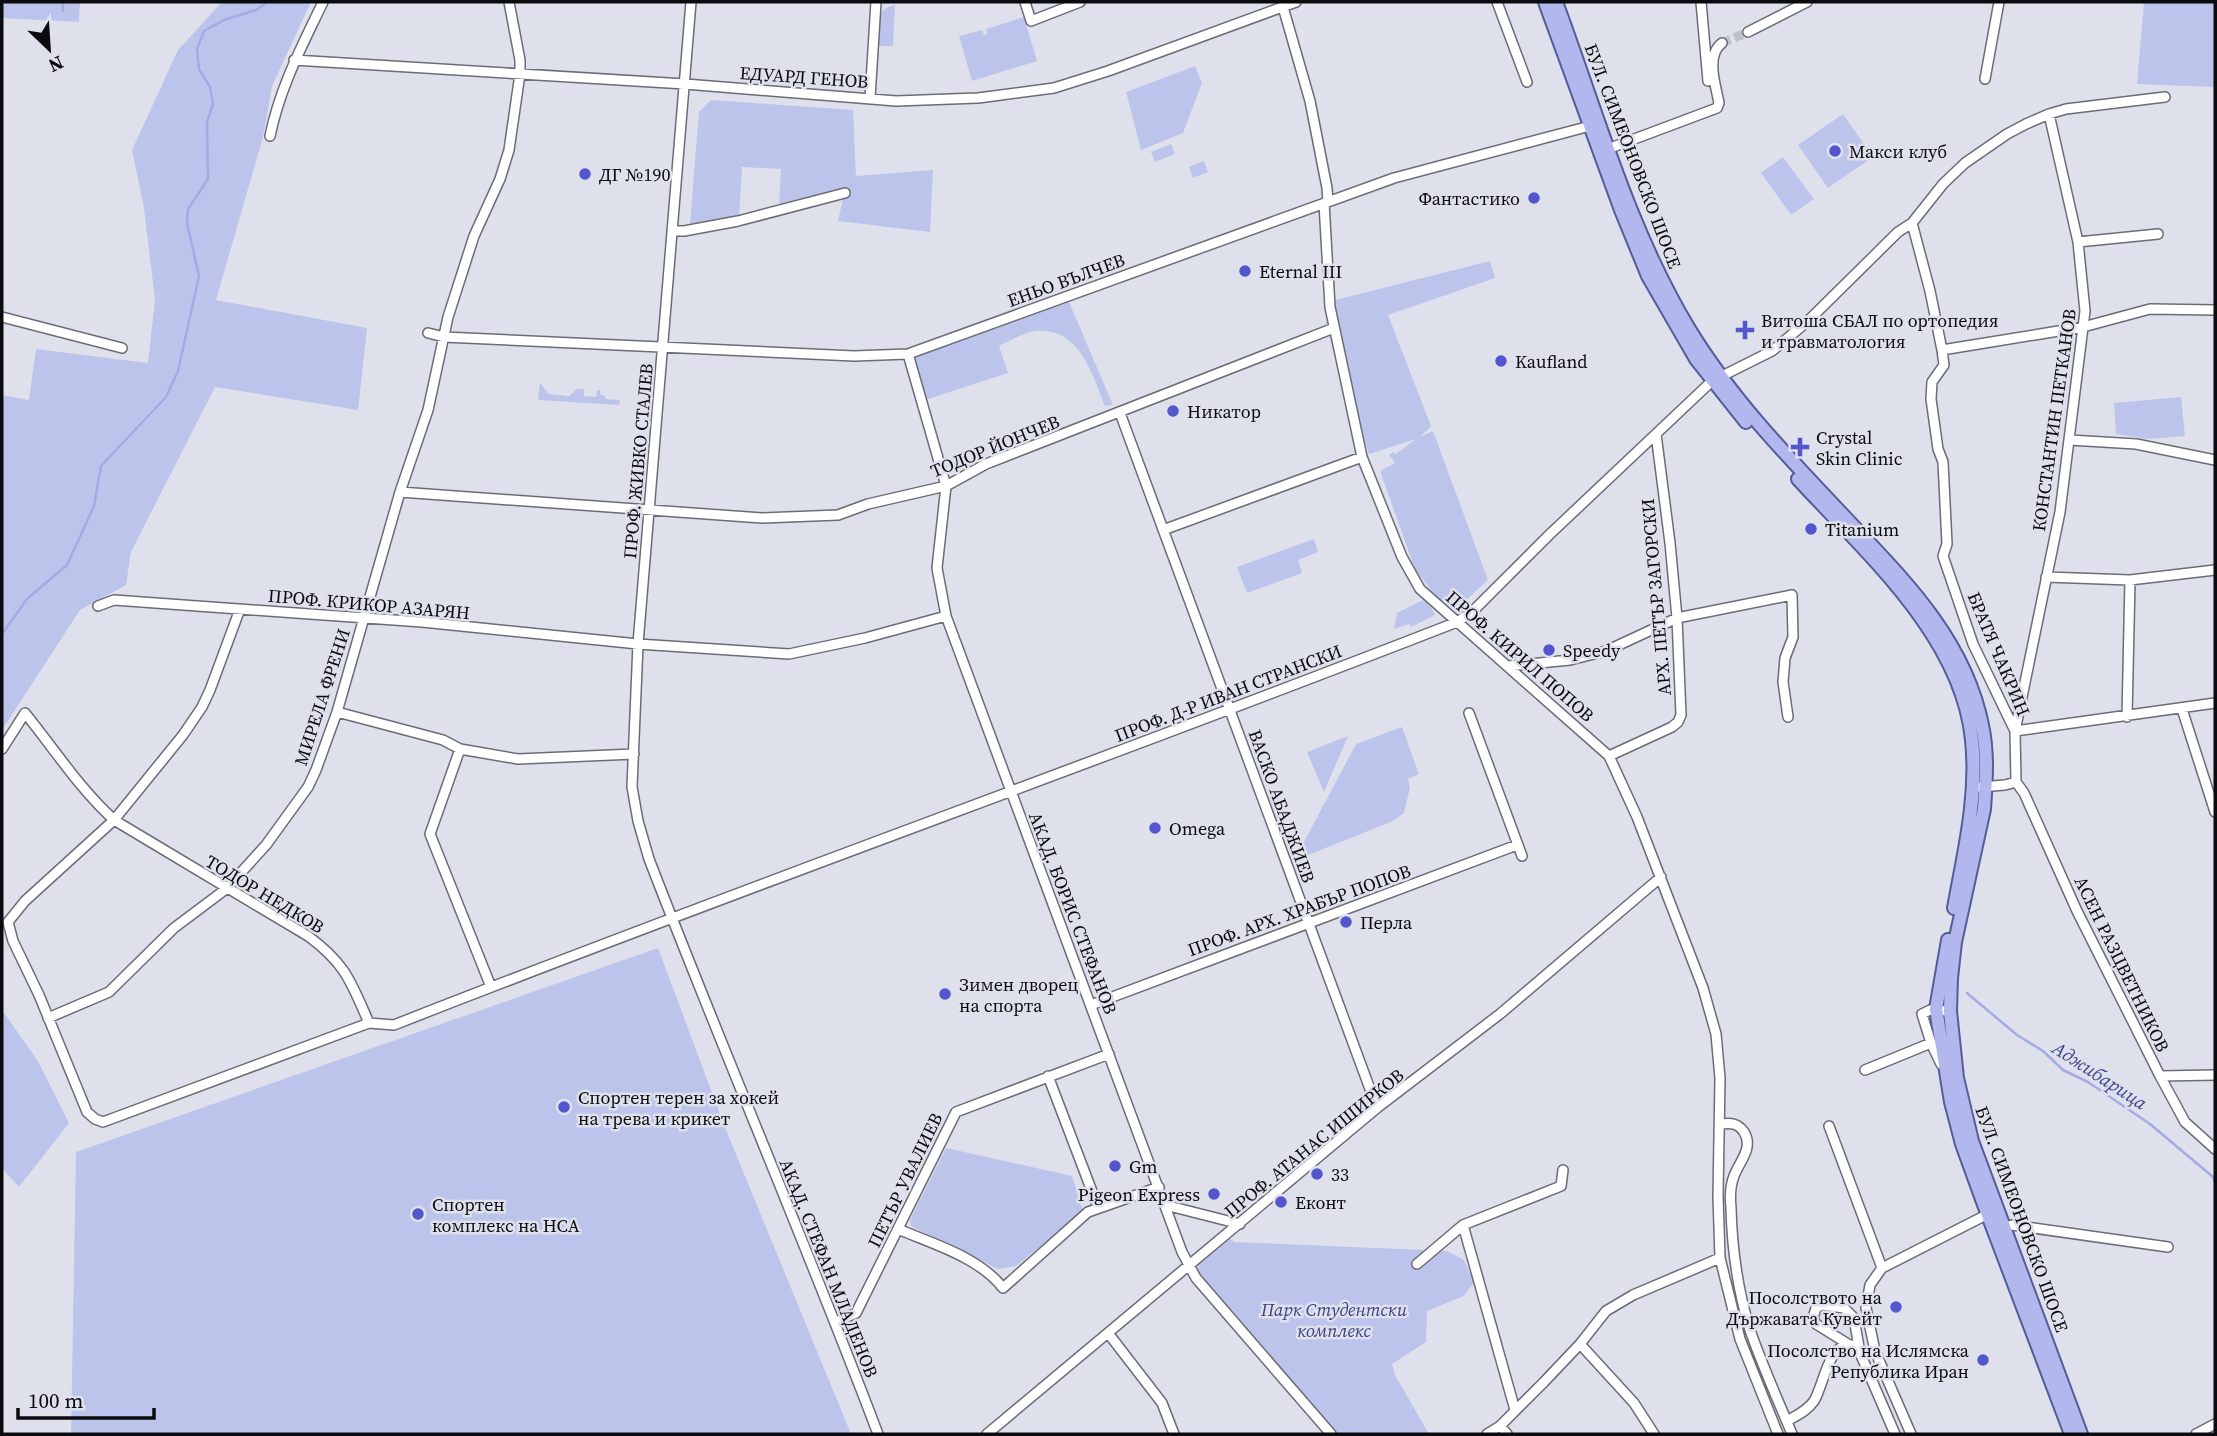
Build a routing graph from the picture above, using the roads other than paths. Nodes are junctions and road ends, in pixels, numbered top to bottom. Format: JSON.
{"nodes":[{"id":1,"x":323,"y":2,"type":"edge"},
{"id":2,"x":509,"y":2,"type":"edge"},
{"id":3,"x":691,"y":2,"type":"edge"},
{"id":4,"x":888,"y":2,"type":"edge"},
{"id":5,"x":1024,"y":2,"type":"edge"},
{"id":6,"x":1080,"y":2,"type":"edge"},
{"id":7,"x":1296,"y":2,"type":"edge"},
{"id":8,"x":1497,"y":2,"type":"edge"},
{"id":9,"x":1545,"y":2,"type":"edge"},
{"id":10,"x":1556,"y":2,"type":"edge"},
{"id":11,"x":1701,"y":2,"type":"edge"},
{"id":12,"x":1807,"y":2,"type":"edge"},
{"id":13,"x":2000,"y":2,"type":"edge"},
{"id":14,"x":876,"y":4,"type":"edge"},
{"id":15,"x":1283,"y":7,"type":"junction"},
{"id":16,"x":1748,"y":32,"type":"tunnel mouth"},
{"id":17,"x":1721,"y":43,"type":"dead end"},
{"id":18,"x":294,"y":60,"type":"junction"},
{"id":19,"x":520,"y":74,"type":"junction"},
{"id":20,"x":1985,"y":79,"type":"dead end"},
{"id":21,"x":1707,"y":81,"type":"dead end"},
{"id":22,"x":1527,"y":82,"type":"dead end"},
{"id":23,"x":685,"y":84,"type":"junction"},
{"id":24,"x":2165,"y":97,"type":"dead end"},
{"id":25,"x":870,"y":98,"type":"junction"},
{"id":26,"x":2049,"y":114,"type":"junction"},
{"id":27,"x":1590,"y":126,"type":"junction"},
{"id":28,"x":270,"y":135,"type":"dead end"},
{"id":29,"x":1604,"y":151,"type":"junction"},
{"id":30,"x":845,"y":193,"type":"dead end"},
{"id":31,"x":1326,"y":202,"type":"junction"},
{"id":32,"x":1905,"y":227,"type":"junction"},
{"id":33,"x":673,"y":231,"type":"junction"},
{"id":34,"x":2158,"y":234,"type":"dead end"},
{"id":35,"x":2078,"y":243,"type":"junction"},
{"id":36,"x":2215,"y":310,"type":"edge"},
{"id":37,"x":2,"y":317,"type":"edge"},
{"id":38,"x":2083,"y":327,"type":"junction"},
{"id":39,"x":1334,"y":328,"type":"junction"},
{"id":40,"x":428,"y":333,"type":"dead end"},
{"id":41,"x":443,"y":337,"type":"junction"},
{"id":42,"x":122,"y":348,"type":"dead end"},
{"id":43,"x":663,"y":348,"type":"junction"},
{"id":44,"x":1942,"y":350,"type":"junction"},
{"id":45,"x":908,"y":354,"type":"junction"},
{"id":46,"x":1715,"y":378,"type":"junction"},
{"id":47,"x":1121,"y":413,"type":"junction"},
{"id":48,"x":1656,"y":434,"type":"junction"},
{"id":49,"x":2070,"y":440,"type":"junction"},
{"id":50,"x":1362,"y":457,"type":"junction"},
{"id":51,"x":2215,"y":461,"type":"edge"},
{"id":52,"x":946,"y":486,"type":"junction"},
{"id":53,"x":400,"y":492,"type":"junction"},
{"id":54,"x":649,"y":509,"type":"junction"},
{"id":55,"x":1163,"y":530,"type":"junction"},
{"id":56,"x":2215,"y":570,"type":"edge"},
{"id":57,"x":2046,"y":578,"type":"junction"},
{"id":58,"x":2130,"y":580,"type":"junction"},
{"id":59,"x":98,"y":606,"type":"dead end"},
{"id":60,"x":240,"y":609,"type":"junction"},
{"id":61,"x":946,"y":616,"type":"junction"},
{"id":62,"x":364,"y":618,"type":"junction"},
{"id":63,"x":1677,"y":618,"type":"junction"},
{"id":64,"x":1457,"y":622,"type":"junction"},
{"id":65,"x":638,"y":644,"type":"junction"},
{"id":66,"x":1508,"y":666,"type":"junction"},
{"id":67,"x":2215,"y":703,"type":"edge"},
{"id":68,"x":2182,"y":709,"type":"junction"},
{"id":69,"x":1230,"y":710,"type":"junction"},
{"id":70,"x":337,"y":712,"type":"junction"},
{"id":71,"x":1468,"y":713,"type":"dead end"},
{"id":72,"x":1788,"y":717,"type":"dead end"},
{"id":73,"x":2127,"y":717,"type":"junction"},
{"id":74,"x":2015,"y":731,"type":"junction"},
{"id":75,"x":2,"y":749,"type":"edge"},
{"id":76,"x":460,"y":749,"type":"junction"},
{"id":77,"x":634,"y":754,"type":"junction"},
{"id":78,"x":1609,"y":756,"type":"junction"},
{"id":79,"x":2016,"y":782,"type":"junction"},
{"id":80,"x":1980,"y":787,"type":"junction"},
{"id":81,"x":1011,"y":793,"type":"junction"},
{"id":82,"x":2215,"y":812,"type":"edge"},
{"id":83,"x":114,"y":820,"type":"junction"},
{"id":84,"x":1517,"y":845,"type":"junction"},
{"id":85,"x":1522,"y":856,"type":"dead end"},
{"id":86,"x":1661,"y":877,"type":"junction"},
{"id":87,"x":226,"y":889,"type":"junction"},
{"id":88,"x":672,"y":918,"type":"junction"},
{"id":89,"x":1308,"y":924,"type":"junction"},
{"id":90,"x":491,"y":987,"type":"junction"},
{"id":91,"x":1091,"y":1005,"type":"junction"},
{"id":92,"x":1943,"y":1010,"type":"junction"},
{"id":93,"x":48,"y":1018,"type":"junction"},
{"id":94,"x":369,"y":1023,"type":"junction"},
{"id":95,"x":1931,"y":1043,"type":"junction"},
{"id":96,"x":1109,"y":1054,"type":"junction"},
{"id":97,"x":1865,"y":1070,"type":"dead end"},
{"id":98,"x":1945,"y":1072,"type":"junction"},
{"id":99,"x":2215,"y":1075,"type":"edge"},
{"id":100,"x":1048,"y":1076,"type":"junction"},
{"id":101,"x":2160,"y":1076,"type":"junction"},
{"id":102,"x":1377,"y":1108,"type":"junction"},
{"id":103,"x":1721,"y":1124,"type":"junction"},
{"id":104,"x":1829,"y":1126,"type":"dead end"},
{"id":105,"x":2215,"y":1149,"type":"edge"},
{"id":106,"x":1563,"y":1170,"type":"dead end"},
{"id":107,"x":1159,"y":1187,"type":"junction"},
{"id":108,"x":1165,"y":1205,"type":"junction"},
{"id":109,"x":1098,"y":1207,"type":"junction"},
{"id":110,"x":1992,"y":1212,"type":"junction"},
{"id":111,"x":1240,"y":1224,"type":"junction"},
{"id":112,"x":1463,"y":1225,"type":"junction"},
{"id":113,"x":898,"y":1228,"type":"junction"},
{"id":114,"x":1999,"y":1229,"type":"junction"},
{"id":115,"x":2168,"y":1248,"type":"dead end"},
{"id":116,"x":1720,"y":1258,"type":"junction"},
{"id":117,"x":1417,"y":1264,"type":"dead end"},
{"id":118,"x":1189,"y":1266,"type":"junction"},
{"id":119,"x":1882,"y":1268,"type":"junction"},
{"id":120,"x":835,"y":1322,"type":"junction"},
{"id":121,"x":1108,"y":1333,"type":"junction"},
{"id":122,"x":1580,"y":1344,"type":"junction"},
{"id":123,"x":1848,"y":1344,"type":"junction"},
{"id":124,"x":1860,"y":1353,"type":"junction"},
{"id":125,"x":1515,"y":1410,"type":"junction"},
{"id":126,"x":1787,"y":1421,"type":"junction"},
{"id":127,"x":2215,"y":1424,"type":"edge"},
{"id":128,"x":1500,"y":1426,"type":"junction"},
{"id":129,"x":878,"y":1434,"type":"edge"},
{"id":130,"x":987,"y":1434,"type":"edge"},
{"id":131,"x":1174,"y":1434,"type":"edge"},
{"id":132,"x":1331,"y":1434,"type":"edge"},
{"id":133,"x":1487,"y":1434,"type":"edge"},
{"id":134,"x":1507,"y":1434,"type":"edge"},
{"id":135,"x":1654,"y":1434,"type":"edge"},
{"id":136,"x":1777,"y":1434,"type":"edge"},
{"id":137,"x":1793,"y":1434,"type":"edge"},
{"id":138,"x":1895,"y":1434,"type":"edge"},
{"id":139,"x":1911,"y":1434,"type":"edge"},
{"id":140,"x":2071,"y":1434,"type":"edge"},
{"id":141,"x":2081,"y":1434,"type":"edge"},
{"id":142,"x":2196,"y":1434,"type":"edge"}],
"edges":[{"from":1,"to":18,"type":"street"},
{"from":2,"to":19,"type":"street"},
{"from":3,"to":23,"type":"street","name":"ПРОФ. ЖИВКО СТАЛЕВ"},
{"from":4,"to":14,"type":"street"},
{"from":5,"to":6,"type":"street"},
{"from":7,"to":15,"type":"street","name":"ЕДУАРД ГЕНОВ"},
{"from":8,"to":22,"type":"street"},
{"from":9,"to":27,"type":"main road","name":"БУЛ. СИМЕОНОВСКО ШОСЕ"},
{"from":10,"to":29,"type":"main road","name":"БУЛ. СИМЕОНОВСКО ШОСЕ"},
{"from":11,"to":21,"type":"street"},
{"from":12,"to":16,"type":"street"},
{"from":13,"to":20,"type":"street"},
{"from":14,"to":25,"type":"street"},
{"from":15,"to":25,"type":"street","name":"ЕДУАРД ГЕНОВ"},
{"from":15,"to":31,"type":"street","name":"ПРОФ. КИРИЛ ПОПОВ"},
{"from":17,"to":29,"type":"street"},
{"from":18,"to":19,"type":"street","name":"ЕДУАРД ГЕНОВ"},
{"from":18,"to":28,"type":"street"},
{"from":19,"to":23,"type":"street","name":"ЕДУАРД ГЕНОВ"},
{"from":19,"to":41,"type":"street","name":"МИРЕЛА ФРЕНИ"},
{"from":23,"to":25,"type":"street","name":"ЕДУАРД ГЕНОВ"},
{"from":23,"to":33,"type":"street","name":"ПРОФ. ЖИВКО СТАЛЕВ"},
{"from":24,"to":26,"type":"street"},
{"from":26,"to":32,"type":"street"},
{"from":26,"to":35,"type":"street","name":"КОНСТАНТИН ПЕТКАНОВ"},
{"from":27,"to":29,"type":"main road","name":"БУЛ. СИМЕОНОВСКО ШОСЕ"},
{"from":27,"to":31,"type":"street","name":"ЕНЬО ВЪЛЧЕВ"},
{"from":29,"to":46,"type":"main road","name":"БУЛ. СИМЕОНОВСКО ШОСЕ"},
{"from":30,"to":33,"type":"street"},
{"from":31,"to":39,"type":"street","name":"ПРОФ. КИРИЛ ПОПОВ"},
{"from":31,"to":45,"type":"street","name":"ЕНЬО ВЪЛЧЕВ"},
{"from":32,"to":44,"type":"street","name":"БРАТЯ ЧАКРИН"},
{"from":32,"to":46,"type":"street"},
{"from":33,"to":43,"type":"street","name":"ПРОФ. ЖИВКО СТАЛЕВ"},
{"from":34,"to":35,"type":"street"},
{"from":35,"to":38,"type":"street","name":"КОНСТАНТИН ПЕТКАНОВ"},
{"from":36,"to":38,"type":"street"},
{"from":37,"to":42,"type":"street"},
{"from":38,"to":44,"type":"street"},
{"from":38,"to":49,"type":"street","name":"КОНСТАНТИН ПЕТКАНОВ"},
{"from":39,"to":47,"type":"street","name":"ТОДОР ЙОНЧЕВ"},
{"from":39,"to":50,"type":"street","name":"ПРОФ. КИРИЛ ПОПОВ"},
{"from":40,"to":41,"type":"street","name":"ЕНЬО ВЪЛЧЕВ"},
{"from":41,"to":43,"type":"street","name":"ЕНЬО ВЪЛЧЕВ"},
{"from":41,"to":53,"type":"street","name":"МИРЕЛА ФРЕНИ"},
{"from":43,"to":45,"type":"street","name":"ЕНЬО ВЪЛЧЕВ"},
{"from":43,"to":54,"type":"street","name":"ПРОФ. ЖИВКО СТАЛЕВ"},
{"from":44,"to":74,"type":"street","name":"БРАТЯ ЧАКРИН"},
{"from":45,"to":52,"type":"street","name":"АКАД. БОРИС СТЕФАНОВ"},
{"from":46,"to":48,"type":"street","name":"ПРОФ. Д-Р ИВАН СТРАНСКИ"},
{"from":46,"to":80,"type":"main road","name":"БУЛ. СИМЕОНОВСКО ШОСЕ"},
{"from":47,"to":52,"type":"street","name":"ТОДОР ЙОНЧЕВ"},
{"from":47,"to":55,"type":"street","name":"ВАСКО АБАДЖИЕВ"},
{"from":48,"to":63,"type":"street","name":"АРХ. ПЕТЪР ЗАГОРСКИ"},
{"from":48,"to":64,"type":"street","name":"ПРОФ. Д-Р ИВАН СТРАНСКИ"},
{"from":49,"to":51,"type":"street"},
{"from":49,"to":57,"type":"street","name":"КОНСТАНТИН ПЕТКАНОВ"},
{"from":50,"to":55,"type":"street"},
{"from":50,"to":64,"type":"street","name":"ПРОФ. КИРИЛ ПОПОВ"},
{"from":52,"to":54,"type":"street","name":"ТОДОР ЙОНЧЕВ"},
{"from":52,"to":61,"type":"street","name":"АКАД. БОРИС СТЕФАНОВ"},
{"from":53,"to":54,"type":"street","name":"ТОДОР ЙОНЧЕВ"},
{"from":53,"to":62,"type":"street","name":"МИРЕЛА ФРЕНИ"},
{"from":54,"to":65,"type":"street","name":"ПРОФ. ЖИВКО СТАЛЕВ"},
{"from":55,"to":69,"type":"street","name":"ВАСКО АБАДЖИЕВ"},
{"from":56,"to":58,"type":"street"},
{"from":57,"to":58,"type":"street"},
{"from":57,"to":74,"type":"street","name":"КОНСТАНТИН ПЕТКАНОВ"},
{"from":58,"to":73,"type":"street"},
{"from":59,"to":60,"type":"street","name":"ПРОФ. КРИКОР АЗАРЯН"},
{"from":60,"to":62,"type":"street","name":"ПРОФ. КРИКОР АЗАРЯН"},
{"from":60,"to":83,"type":"street"},
{"from":61,"to":65,"type":"street","name":"ПРОФ. КРИКОР АЗАРЯН"},
{"from":61,"to":81,"type":"street","name":"АКАД. БОРИС СТЕФАНОВ"},
{"from":62,"to":65,"type":"street","name":"ПРОФ. КРИКОР АЗАРЯН"},
{"from":62,"to":70,"type":"street","name":"МИРЕЛА ФРЕНИ"},
{"from":63,"to":66,"type":"street"},
{"from":63,"to":72,"type":"street"},
{"from":63,"to":78,"type":"street","name":"АРХ. ПЕТЪР ЗАГОРСКИ"},
{"from":64,"to":66,"type":"street","name":"ПРОФ. КИРИЛ ПОПОВ"},
{"from":64,"to":69,"type":"street","name":"ПРОФ. Д-Р ИВАН СТРАНСКИ"},
{"from":65,"to":77,"type":"street","name":"ПРОФ. ЖИВКО СТАЛЕВ"},
{"from":66,"to":78,"type":"street","name":"ПРОФ. КИРИЛ ПОПОВ"},
{"from":67,"to":68,"type":"street"},
{"from":68,"to":73,"type":"street"},
{"from":68,"to":82,"type":"street"},
{"from":69,"to":81,"type":"street","name":"ПРОФ. Д-Р ИВАН СТРАНСКИ"},
{"from":69,"to":89,"type":"street","name":"ВАСКО АБАДЖИЕВ"},
{"from":70,"to":76,"type":"street"},
{"from":70,"to":87,"type":"street","name":"МИРЕЛА ФРЕНИ"},
{"from":71,"to":84,"type":"street"},
{"from":73,"to":74,"type":"street"},
{"from":74,"to":79,"type":"street","name":"АСЕН РАЗЦВЕТНИКОВ"},
{"from":75,"to":83,"type":"street","name":"ТОДОР НЕДКОВ"},
{"from":76,"to":77,"type":"street"},
{"from":76,"to":90,"type":"street"},
{"from":77,"to":88,"type":"street","name":"ПРОФ. ЖИВКО СТАЛЕВ"},
{"from":78,"to":86,"type":"street","name":"ПРОФ. КИРИЛ ПОПОВ"},
{"from":79,"to":80,"type":"street"},
{"from":79,"to":101,"type":"street","name":"АСЕН РАЗЦВЕТНИКОВ"},
{"from":80,"to":92,"type":"main road","name":"БУЛ. СИМЕОНОВСКО ШОСЕ"},
{"from":81,"to":88,"type":"street","name":"ПРОФ. Д-Р ИВАН СТРАНСКИ"},
{"from":81,"to":91,"type":"street","name":"АКАД. БОРИС СТЕФАНОВ"},
{"from":83,"to":87,"type":"street","name":"ТОДОР НЕДКОВ"},
{"from":83,"to":93,"type":"street"},
{"from":84,"to":85,"type":"street"},
{"from":84,"to":89,"type":"street","name":"ПРОФ. АРХ. ХРАБЪР ПОПОВ"},
{"from":86,"to":102,"type":"street","name":"ПРОФ. АТАНАС ИШИРКОВ"},
{"from":86,"to":103,"type":"street","name":"ПРОФ. КИРИЛ ПОПОВ"},
{"from":87,"to":93,"type":"street","name":"МИРЕЛА ФРЕНИ"},
{"from":87,"to":94,"type":"street","name":"ТОДОР НЕДКОВ"},
{"from":88,"to":90,"type":"street","name":"ПРОФ. Д-Р ИВАН СТРАНСКИ"},
{"from":88,"to":120,"type":"street","name":"АКАД. СТЕФАН МЛАДЕНОВ"},
{"from":89,"to":91,"type":"street","name":"ПРОФ. АРХ. ХРАБЪР ПОПОВ"},
{"from":89,"to":102,"type":"street","name":"ВАСКО АБАДЖИЕВ"},
{"from":90,"to":94,"type":"street","name":"ПРОФ. Д-Р ИВАН СТРАНСКИ"},
{"from":91,"to":96,"type":"street","name":"АКАД. БОРИС СТЕФАНОВ"},
{"from":92,"to":95,"type":"street","name":"БУЛ. СИМЕОНОВСКО ШОСЕ"},
{"from":92,"to":98,"type":"main road","name":"БУЛ. СИМЕОНОВСКО ШОСЕ"},
{"from":92,"to":110,"type":"main road","name":"БУЛ. СИМЕОНОВСКО ШОСЕ"},
{"from":93,"to":94,"type":"street","name":"ПРОФ. Д-Р ИВАН СТРАНСКИ"},
{"from":95,"to":97,"type":"street"},
{"from":95,"to":98,"type":"street","name":"БУЛ. СИМЕОНОВСКО ШОСЕ"},
{"from":96,"to":100,"type":"street","name":"ПЕТЪР УВАЛИЕВ"},
{"from":96,"to":107,"type":"street","name":"АКАД. БОРИС СТЕФАНОВ"},
{"from":98,"to":110,"type":"main road","name":"БУЛ. СИМЕОНОВСКО ШОСЕ"},
{"from":99,"to":101,"type":"street"},
{"from":100,"to":109,"type":"street"},
{"from":100,"to":113,"type":"street","name":"ПЕТЪР УВАЛИЕВ"},
{"from":101,"to":105,"type":"street","name":"АСЕН РАЗЦВЕТНИКОВ"},
{"from":102,"to":111,"type":"street","name":"ПРОФ. АТАНАС ИШИРКОВ"},
{"from":103,"to":116,"type":"street","name":"ПРОФ. КИРИЛ ПОПОВ"},
{"from":103,"to":126,"type":"street"},
{"from":104,"to":119,"type":"street"},
{"from":106,"to":112,"type":"street"},
{"from":107,"to":108,"type":"street","name":"АКАД. БОРИС СТЕФАНОВ"},
{"from":107,"to":109,"type":"street"},
{"from":108,"to":111,"type":"street"},
{"from":108,"to":118,"type":"street","name":"АКАД. БОРИС СТЕФАНОВ"},
{"from":109,"to":113,"type":"street"},
{"from":110,"to":114,"type":"main road","name":"БУЛ. СИМЕОНОВСКО ШОСЕ"},
{"from":110,"to":119,"type":"street"},
{"from":111,"to":118,"type":"street","name":"ПРОФ. АТАНАС ИШИРКОВ"},
{"from":112,"to":117,"type":"street"},
{"from":112,"to":125,"type":"street"},
{"from":113,"to":120,"type":"street","name":"ПЕТЪР УВАЛИЕВ"},
{"from":114,"to":115,"type":"street"},
{"from":114,"to":140,"type":"main road","name":"БУЛ. СИМЕОНОВСКО ШОСЕ"},
{"from":114,"to":141,"type":"main road","name":"БУЛ. СИМЕОНОВСКО ШОСЕ"},
{"from":116,"to":122,"type":"street"},
{"from":116,"to":136,"type":"street","name":"ПРОФ. КИРИЛ ПОПОВ"},
{"from":118,"to":121,"type":"street","name":"ПРОФ. АТАНАС ИШИРКОВ"},
{"from":118,"to":132,"type":"street","name":"АКАД. БОРИС СТЕФАНОВ"},
{"from":119,"to":139,"type":"street"},
{"from":120,"to":129,"type":"street","name":"АКАД. СТЕФАН МЛАДЕНОВ"},
{"from":121,"to":130,"type":"street","name":"ПРОФ. АТАНАС ИШИРКОВ"},
{"from":121,"to":131,"type":"street"},
{"from":122,"to":125,"type":"street"},
{"from":122,"to":135,"type":"street"},
{"from":123,"to":124,"type":"street"},
{"from":123,"to":124,"type":"street"},
{"from":123,"to":126,"type":"street"},
{"from":124,"to":138,"type":"street"},
{"from":125,"to":128,"type":"street"},
{"from":126,"to":137,"type":"street"},
{"from":127,"to":142,"type":"street"},
{"from":128,"to":133,"type":"street"},
{"from":128,"to":134,"type":"street"}]}
